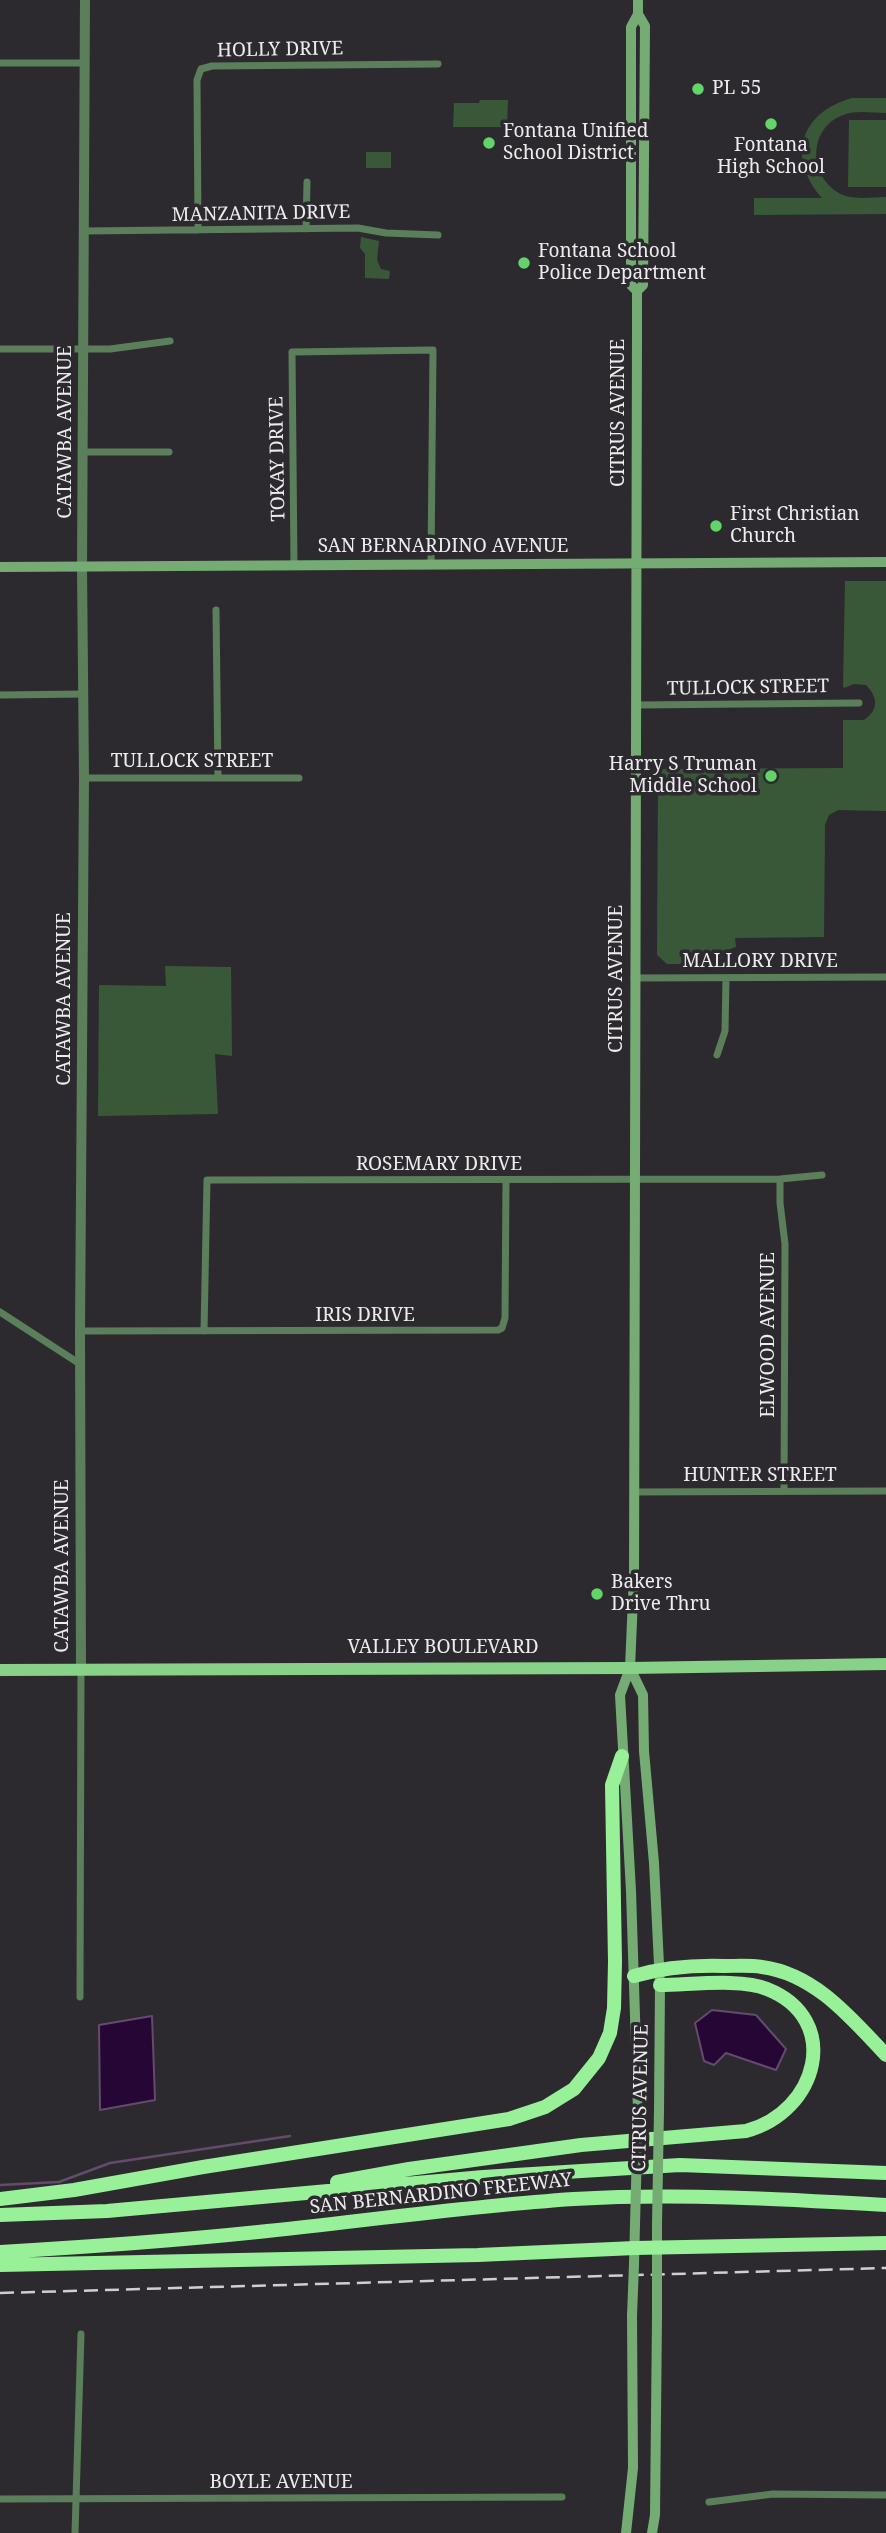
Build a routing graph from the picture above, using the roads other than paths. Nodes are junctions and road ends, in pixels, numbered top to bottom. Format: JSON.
{"nodes":[{"id":1,"x":85,"y":0,"type":"edge"},
{"id":2,"x":638,"y":0,"type":"edge"},
{"id":3,"x":0,"y":63,"type":"edge"},
{"id":4,"x":84,"y":63,"type":"junction"},
{"id":5,"x":438,"y":64,"type":"dead end"},
{"id":6,"x":307,"y":181,"type":"dead end"},
{"id":7,"x":306,"y":229,"type":"junction"},
{"id":8,"x":198,"y":230,"type":"junction"},
{"id":9,"x":84,"y":231,"type":"junction"},
{"id":10,"x":438,"y":236,"type":"dead end"},
{"id":11,"x":170,"y":341,"type":"dead end"},
{"id":12,"x":0,"y":349,"type":"edge"},
{"id":13,"x":84,"y":349,"type":"junction"},
{"id":14,"x":84,"y":452,"type":"junction"},
{"id":15,"x":169,"y":452,"type":"dead end"},
{"id":16,"x":886,"y":562,"type":"edge"},
{"id":17,"x":637,"y":563,"type":"junction"},
{"id":18,"x":431,"y":564,"type":"junction"},
{"id":19,"x":295,"y":565,"type":"junction"},
{"id":20,"x":82,"y":566,"type":"junction"},
{"id":21,"x":0,"y":567,"type":"edge"},
{"id":22,"x":216,"y":610,"type":"dead end"},
{"id":23,"x":84,"y":694,"type":"junction"},
{"id":24,"x":0,"y":695,"type":"edge"},
{"id":25,"x":859,"y":703,"type":"dead end"},
{"id":26,"x":636,"y":705,"type":"junction"},
{"id":27,"x":218,"y":777,"type":"junction"},
{"id":28,"x":84,"y":778,"type":"junction"},
{"id":29,"x":299,"y":778,"type":"dead end"},
{"id":30,"x":886,"y":977,"type":"edge"},
{"id":31,"x":634,"y":978,"type":"junction"},
{"id":32,"x":726,"y":978,"type":"junction"},
{"id":33,"x":717,"y":1055,"type":"dead end"},
{"id":34,"x":822,"y":1175,"type":"dead end"},
{"id":35,"x":780,"y":1179,"type":"junction"},
{"id":36,"x":634,"y":1180,"type":"junction"},
{"id":37,"x":506,"y":1181,"type":"junction"},
{"id":38,"x":0,"y":1312,"type":"edge"},
{"id":39,"x":80,"y":1331,"type":"junction"},
{"id":40,"x":204,"y":1331,"type":"junction"},
{"id":41,"x":80,"y":1364,"type":"junction"},
{"id":42,"x":784,"y":1491,"type":"junction"},
{"id":43,"x":886,"y":1491,"type":"edge"},
{"id":44,"x":634,"y":1492,"type":"junction"},
{"id":45,"x":886,"y":1664,"type":"edge"},
{"id":46,"x":630,"y":1668,"type":"junction"},
{"id":47,"x":0,"y":1670,"type":"edge"},
{"id":48,"x":81,"y":1671,"type":"junction"},
{"id":49,"x":622,"y":1756,"type":"junction"},
{"id":50,"x":659,"y":1968,"type":"junction"},
{"id":51,"x":634,"y":1976,"type":"junction"},
{"id":52,"x":660,"y":1985,"type":"junction"},
{"id":53,"x":80,"y":1997,"type":"dead end"},
{"id":54,"x":886,"y":2055,"type":"edge"},
{"id":55,"x":886,"y":2173,"type":"edge"},
{"id":56,"x":258,"y":2197,"type":"junction"},
{"id":57,"x":0,"y":2199,"type":"edge"},
{"id":58,"x":886,"y":2205,"type":"edge"},
{"id":59,"x":0,"y":2215,"type":"edge"},
{"id":60,"x":886,"y":2242,"type":"edge"},
{"id":61,"x":635,"y":2248,"type":"junction"},
{"id":62,"x":657,"y":2248,"type":"junction"},
{"id":63,"x":0,"y":2252,"type":"edge"},
{"id":64,"x":0,"y":2265,"type":"edge"},
{"id":65,"x":81,"y":2334,"type":"dead end"},
{"id":66,"x":886,"y":2495,"type":"edge"},
{"id":67,"x":562,"y":2497,"type":"dead end"},
{"id":68,"x":0,"y":2499,"type":"edge"},
{"id":69,"x":75,"y":2499,"type":"junction"},
{"id":70,"x":709,"y":2502,"type":"dead end"},
{"id":71,"x":75,"y":2533,"type":"edge"},
{"id":72,"x":626,"y":2533,"type":"edge"},
{"id":73,"x":652,"y":2533,"type":"edge"}],
"edges":[{"from":1,"to":4,"type":"street","name":"CATAWBA AVENUE"},
{"from":2,"to":17,"type":"main road","name":"CITRUS AVENUE"},
{"from":3,"to":4,"type":"street"},
{"from":4,"to":9,"type":"street","name":"CATAWBA AVENUE"},
{"from":5,"to":8,"type":"street","name":"HOLLY DRIVE"},
{"from":6,"to":7,"type":"street"},
{"from":7,"to":8,"type":"street","name":"MANZANITA DRIVE"},
{"from":7,"to":10,"type":"street","name":"MANZANITA DRIVE"},
{"from":8,"to":9,"type":"street","name":"MANZANITA DRIVE"},
{"from":9,"to":13,"type":"street","name":"CATAWBA AVENUE"},
{"from":11,"to":13,"type":"street"},
{"from":12,"to":13,"type":"street"},
{"from":13,"to":14,"type":"street","name":"CATAWBA AVENUE"},
{"from":14,"to":15,"type":"street"},
{"from":14,"to":20,"type":"street","name":"CATAWBA AVENUE"},
{"from":16,"to":17,"type":"main road","name":"SAN BERNARDINO AVENUE"},
{"from":17,"to":18,"type":"main road","name":"SAN BERNARDINO AVENUE"},
{"from":17,"to":26,"type":"main road","name":"CITRUS AVENUE"},
{"from":18,"to":19,"type":"main road","name":"SAN BERNARDINO AVENUE"},
{"from":18,"to":19,"type":"street","name":"TOKAY DRIVE"},
{"from":19,"to":20,"type":"main road","name":"SAN BERNARDINO AVENUE"},
{"from":20,"to":21,"type":"main road","name":"SAN BERNARDINO AVENUE"},
{"from":20,"to":23,"type":"street","name":"CATAWBA AVENUE"},
{"from":22,"to":27,"type":"street"},
{"from":23,"to":24,"type":"street"},
{"from":23,"to":28,"type":"street","name":"CATAWBA AVENUE"},
{"from":25,"to":26,"type":"street","name":"TULLOCK STREET"},
{"from":26,"to":31,"type":"main road","name":"CITRUS AVENUE"},
{"from":27,"to":28,"type":"street","name":"TULLOCK STREET"},
{"from":27,"to":29,"type":"street","name":"TULLOCK STREET"},
{"from":28,"to":39,"type":"street","name":"CATAWBA AVENUE"},
{"from":30,"to":32,"type":"street","name":"MALLORY DRIVE"},
{"from":31,"to":32,"type":"street","name":"MALLORY DRIVE"},
{"from":31,"to":36,"type":"main road","name":"CITRUS AVENUE"},
{"from":32,"to":33,"type":"street"},
{"from":34,"to":35,"type":"street","name":"ROSEMARY DRIVE"},
{"from":35,"to":36,"type":"street","name":"ROSEMARY DRIVE"},
{"from":35,"to":42,"type":"street","name":"ELWOOD AVENUE"},
{"from":36,"to":37,"type":"street","name":"ROSEMARY DRIVE"},
{"from":36,"to":44,"type":"main road","name":"CITRUS AVENUE"},
{"from":37,"to":40,"type":"street","name":"IRIS DRIVE"},
{"from":37,"to":40,"type":"street","name":"ROSEMARY DRIVE"},
{"from":38,"to":41,"type":"street"},
{"from":39,"to":40,"type":"street","name":"IRIS DRIVE"},
{"from":39,"to":41,"type":"street","name":"CATAWBA AVENUE"},
{"from":41,"to":48,"type":"street","name":"CATAWBA AVENUE"},
{"from":42,"to":43,"type":"street","name":"HUNTER STREET"},
{"from":42,"to":44,"type":"street","name":"HUNTER STREET"},
{"from":44,"to":46,"type":"main road","name":"CITRUS AVENUE"},
{"from":45,"to":46,"type":"main road","name":"VALLEY BOULEVARD"},
{"from":46,"to":48,"type":"main road","name":"VALLEY BOULEVARD"},
{"from":46,"to":49,"type":"main road","name":"CITRUS AVENUE"},
{"from":46,"to":50,"type":"main road","name":"CITRUS AVENUE"},
{"from":47,"to":48,"type":"main road","name":"VALLEY BOULEVARD"},
{"from":48,"to":53,"type":"street","name":"CATAWBA AVENUE"},
{"from":49,"to":51,"type":"main road","name":"CITRUS AVENUE"},
{"from":49,"to":57,"type":"highway"},
{"from":50,"to":51,"type":"highway"},
{"from":50,"to":52,"type":"main road","name":"CITRUS AVENUE"},
{"from":50,"to":54,"type":"highway"},
{"from":51,"to":61,"type":"main road","name":"CITRUS AVENUE","bridge":true},
{"from":52,"to":56,"type":"highway"},
{"from":52,"to":62,"type":"main road","name":"CITRUS AVENUE","bridge":true},
{"from":55,"to":56,"type":"highway","name":"SAN BERNARDINO FREEWAY"},
{"from":56,"to":59,"type":"highway","name":"SAN BERNARDINO FREEWAY"},
{"from":58,"to":63,"type":"highway","name":"SAN BERNARDINO FREEWAY"},
{"from":60,"to":62,"type":"highway"},
{"from":61,"to":62,"type":"highway"},
{"from":61,"to":64,"type":"highway"},
{"from":61,"to":72,"type":"main road","name":"CITRUS AVENUE","bridge":true},
{"from":62,"to":73,"type":"main road","name":"CITRUS AVENUE","bridge":true},
{"from":65,"to":69,"type":"street"},
{"from":66,"to":70,"type":"street"},
{"from":67,"to":69,"type":"street","name":"BOYLE AVENUE"},
{"from":68,"to":69,"type":"street","name":"BOYLE AVENUE"},
{"from":69,"to":71,"type":"street"}]}
